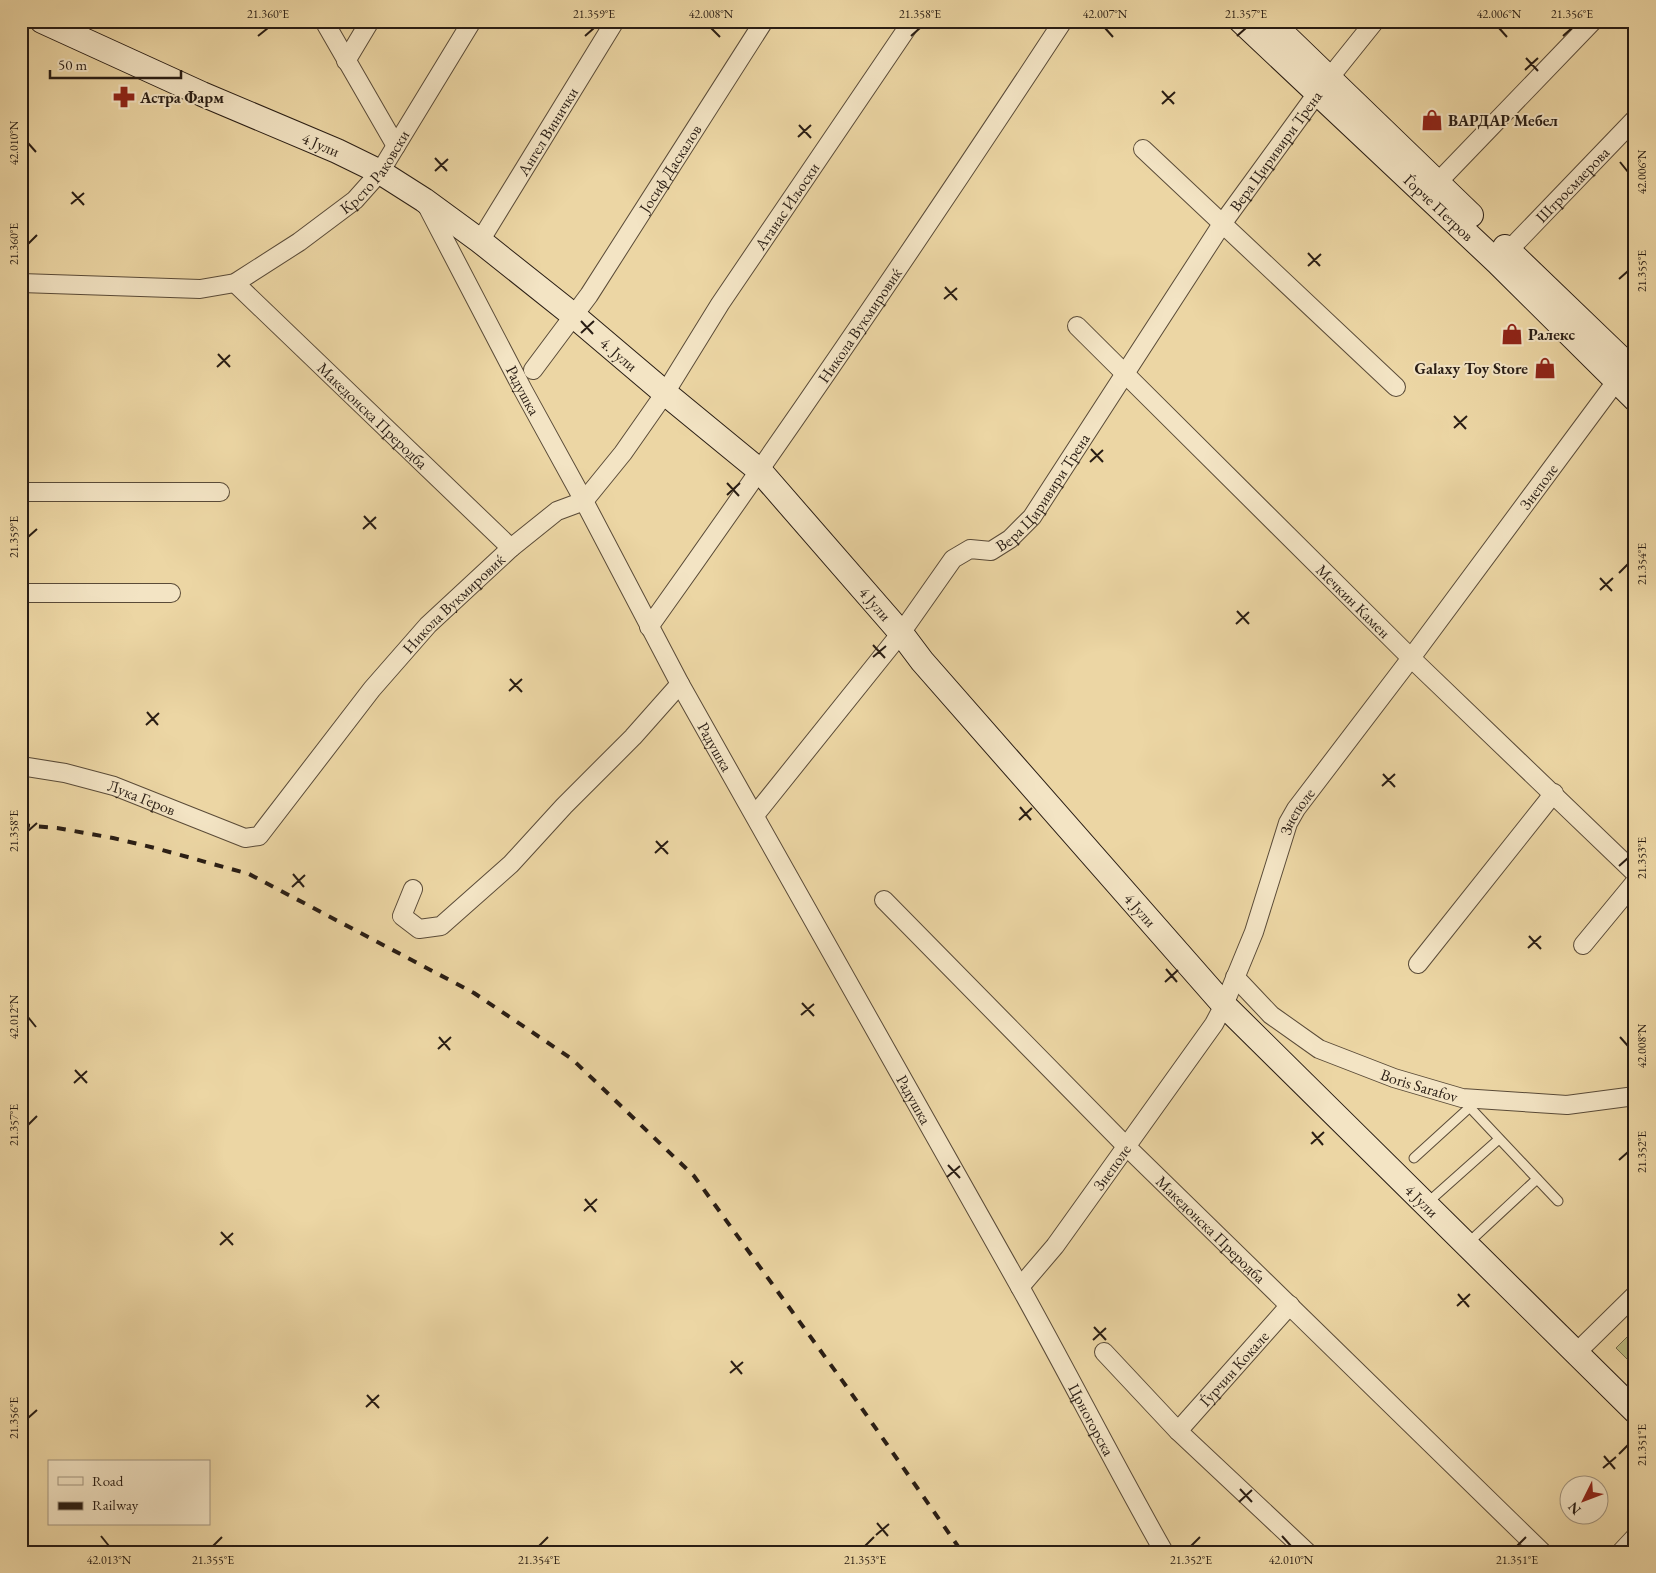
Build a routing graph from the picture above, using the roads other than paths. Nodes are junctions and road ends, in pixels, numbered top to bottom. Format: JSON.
{"nodes":[{"id":1,"x":42,"y":21,"type":"edge"},
{"id":2,"x":324,"y":21,"type":"edge"},
{"id":3,"x":370,"y":21,"type":"edge"},
{"id":4,"x":472,"y":21,"type":"edge"},
{"id":5,"x":615,"y":21,"type":"edge"},
{"id":6,"x":764,"y":21,"type":"edge"},
{"id":7,"x":912,"y":21,"type":"edge"},
{"id":8,"x":1063,"y":21,"type":"edge"},
{"id":9,"x":1241,"y":21,"type":"edge"},
{"id":10,"x":1270,"y":21,"type":"edge"},
{"id":11,"x":1375,"y":21,"type":"edge"},
{"id":12,"x":1593,"y":21,"type":"edge"},
{"id":13,"x":346,"y":61,"type":"junction"},
{"id":14,"x":1324,"y":86,"type":"junction"},
{"id":15,"x":1635,"y":119,"type":"edge"},
{"id":16,"x":396,"y":146,"type":"junction"},
{"id":17,"x":1143,"y":148,"type":"dead end"},
{"id":18,"x":380,"y":172,"type":"junction"},
{"id":19,"x":1437,"y":183,"type":"junction"},
{"id":20,"x":424,"y":200,"type":"junction"},
{"id":21,"x":1222,"y":224,"type":"junction"},
{"id":22,"x":480,"y":241,"type":"junction"},
{"id":23,"x":1509,"y":250,"type":"junction"},
{"id":24,"x":21,"y":283,"type":"edge"},
{"id":25,"x":235,"y":283,"type":"junction"},
{"id":26,"x":573,"y":315,"type":"junction"},
{"id":27,"x":1077,"y":326,"type":"dead end"},
{"id":28,"x":1628,"y":369,"type":"edge"},
{"id":29,"x":534,"y":370,"type":"dead end"},
{"id":30,"x":1125,"y":374,"type":"junction"},
{"id":31,"x":1396,"y":388,"type":"dead end"},
{"id":32,"x":665,"y":393,"type":"junction"},
{"id":33,"x":1635,"y":399,"type":"edge"},
{"id":34,"x":760,"y":471,"type":"junction"},
{"id":35,"x":21,"y":492,"type":"edge"},
{"id":36,"x":220,"y":492,"type":"dead end"},
{"id":37,"x":584,"y":501,"type":"junction"},
{"id":38,"x":511,"y":548,"type":"junction"},
{"id":39,"x":21,"y":593,"type":"edge"},
{"id":40,"x":171,"y":593,"type":"dead end"},
{"id":41,"x":649,"y":627,"type":"junction"},
{"id":42,"x":901,"y":633,"type":"junction"},
{"id":43,"x":1411,"y":658,"type":"junction"},
{"id":44,"x":680,"y":684,"type":"junction"},
{"id":45,"x":21,"y":766,"type":"edge"},
{"id":46,"x":1554,"y":793,"type":"junction"},
{"id":47,"x":755,"y":815,"type":"junction"},
{"id":48,"x":259,"y":836,"type":"joint"},
{"id":49,"x":1635,"y":873,"type":"edge"},
{"id":50,"x":1635,"y":882,"type":"edge"},
{"id":51,"x":413,"y":889,"type":"dead end"},
{"id":52,"x":884,"y":900,"type":"dead end"},
{"id":53,"x":1583,"y":945,"type":"dead end"},
{"id":54,"x":1418,"y":964,"type":"dead end"},
{"id":55,"x":1235,"y":977,"type":"junction"},
{"id":56,"x":1224,"y":1005,"type":"junction"},
{"id":57,"x":1635,"y":1096,"type":"edge"},
{"id":58,"x":1466,"y":1103,"type":"junction"},
{"id":59,"x":1499,"y":1139,"type":"junction"},
{"id":60,"x":1127,"y":1147,"type":"junction"},
{"id":61,"x":1414,"y":1158,"type":"dead end"},
{"id":62,"x":1537,"y":1179,"type":"junction"},
{"id":63,"x":1558,"y":1201,"type":"dead end"},
{"id":64,"x":1426,"y":1204,"type":"junction"},
{"id":65,"x":1467,"y":1244,"type":"junction"},
{"id":66,"x":1020,"y":1287,"type":"junction"},
{"id":67,"x":1635,"y":1294,"type":"edge"},
{"id":68,"x":1290,"y":1305,"type":"junction"},
{"id":69,"x":1104,"y":1352,"type":"dead end"},
{"id":70,"x":1576,"y":1353,"type":"junction"},
{"id":71,"x":1635,"y":1411,"type":"edge"},
{"id":72,"x":1178,"y":1431,"type":"junction"},
{"id":73,"x":1635,"y":1537,"type":"edge"},
{"id":74,"x":1164,"y":1552,"type":"edge"},
{"id":75,"x":1307,"y":1552,"type":"edge"},
{"id":76,"x":1542,"y":1552,"type":"edge"},
{"id":77,"x":1621,"y":1552,"type":"edge"}],
"edges":[{"from":1,"to":18,"type":"street","name":"4 Јули"},
{"from":2,"to":13,"type":"street"},
{"from":3,"to":13,"type":"street"},
{"from":4,"to":16,"type":"street","name":"Крсто Раковски"},
{"from":5,"to":22,"type":"street","name":"Ангел Винички"},
{"from":6,"to":26,"type":"street","name":"Јосиф Даскалов"},
{"from":7,"to":32,"type":"street","name":"Aтанас Иљоски"},
{"from":8,"to":34,"type":"street","name":"Никола Вукмировиќ"},
{"from":9,"to":14,"type":"street","name":"Ѓорче Петров"},
{"from":10,"to":14,"type":"street","name":"Ѓорче Петров"},
{"from":11,"to":14,"type":"street","name":"Вера Циривири Трена"},
{"from":12,"to":19,"type":"street"},
{"from":13,"to":16,"type":"street"},
{"from":14,"to":19,"type":"street","name":"Ѓорче Петров"},
{"from":14,"to":21,"type":"street","name":"Вера Циривири Трена"},
{"from":14,"to":28,"type":"street","name":"Ѓорче Петров"},
{"from":15,"to":23,"type":"street","name":"Штросмаерова"},
{"from":16,"to":18,"type":"street","name":"Крсто Раковски"},
{"from":17,"to":21,"type":"street","name":"Вера Циривири Трена"},
{"from":18,"to":20,"type":"street","name":"4 Јули"},
{"from":18,"to":25,"type":"street","name":"Крсто Раковски"},
{"from":19,"to":23,"type":"street","name":"Ѓорче Петров"},
{"from":20,"to":22,"type":"street","name":"4 Јули"},
{"from":20,"to":37,"type":"street","name":"Радушка"},
{"from":21,"to":30,"type":"street","name":"Вера Циривири Трена"},
{"from":21,"to":31,"type":"street","name":"Вера Циривири Трена"},
{"from":22,"to":26,"type":"street","name":"4 Јули"},
{"from":23,"to":28,"type":"street","name":"Ѓорче Петров"},
{"from":24,"to":25,"type":"street"},
{"from":25,"to":38,"type":"street","name":"Македонска Преродба"},
{"from":26,"to":29,"type":"street","name":"Јосиф Даскалов"},
{"from":26,"to":32,"type":"street","name":"4. Јули"},
{"from":27,"to":30,"type":"street","name":"Мечкин Камен"},
{"from":28,"to":33,"type":"street","name":"Ѓорче Петров"},
{"from":28,"to":43,"type":"street","name":"Знеполе"},
{"from":30,"to":42,"type":"street","name":"Вера Циривири Трена"},
{"from":30,"to":43,"type":"street","name":"Мечкин Камен"},
{"from":32,"to":34,"type":"street","name":"4 Јули"},
{"from":32,"to":37,"type":"street"},
{"from":34,"to":41,"type":"street","name":"Никола Вукмировиќ"},
{"from":34,"to":42,"type":"street","name":"4 Јули"},
{"from":35,"to":36,"type":"street"},
{"from":37,"to":38,"type":"street","name":"Никола Вукмировиќ"},
{"from":37,"to":41,"type":"street","name":"Радушка"},
{"from":38,"to":48,"type":"street","name":"Никола Вукмировиќ"},
{"from":39,"to":40,"type":"street"},
{"from":41,"to":44,"type":"street","name":"Радушка"},
{"from":42,"to":47,"type":"street","name":"Вера Циривири Трена"},
{"from":42,"to":56,"type":"street","name":"4 Јули"},
{"from":43,"to":46,"type":"street","name":"Мечкин Камен"},
{"from":43,"to":55,"type":"street","name":"Знеполе"},
{"from":44,"to":47,"type":"street","name":"Радушка"},
{"from":44,"to":51,"type":"street"},
{"from":45,"to":48,"type":"street","name":"Лука Геров"},
{"from":46,"to":49,"type":"street","name":"Мечкин Камен"},
{"from":46,"to":54,"type":"street"},
{"from":47,"to":66,"type":"street","name":"Радушка"},
{"from":50,"to":53,"type":"street"},
{"from":52,"to":60,"type":"street","name":"Македонска Преродба"},
{"from":55,"to":56,"type":"street","name":"Знеполе"},
{"from":55,"to":58,"type":"street","name":"Boris Sarafov"},
{"from":56,"to":60,"type":"street","name":"Знеполе"},
{"from":56,"to":64,"type":"street","name":"4 Јули"},
{"from":57,"to":58,"type":"street","name":"Boris Sarafov"},
{"from":58,"to":59,"type":"lane"},
{"from":58,"to":61,"type":"lane"},
{"from":59,"to":62,"type":"lane"},
{"from":59,"to":64,"type":"lane"},
{"from":60,"to":66,"type":"street","name":"Знеполе"},
{"from":60,"to":68,"type":"street","name":"Македонска Преродба"},
{"from":62,"to":63,"type":"lane"},
{"from":62,"to":65,"type":"lane"},
{"from":64,"to":65,"type":"street","name":"4 Јули"},
{"from":65,"to":70,"type":"street","name":"4 Јули"},
{"from":66,"to":74,"type":"street","name":"Црногорска"},
{"from":67,"to":70,"type":"street"},
{"from":68,"to":72,"type":"street","name":"Ѓурчин Кокале"},
{"from":68,"to":76,"type":"street","name":"Македонска Преродба"},
{"from":69,"to":72,"type":"street"},
{"from":70,"to":71,"type":"street","name":"4 Јули"},
{"from":72,"to":75,"type":"street"},
{"from":73,"to":77,"type":"street"}]}
